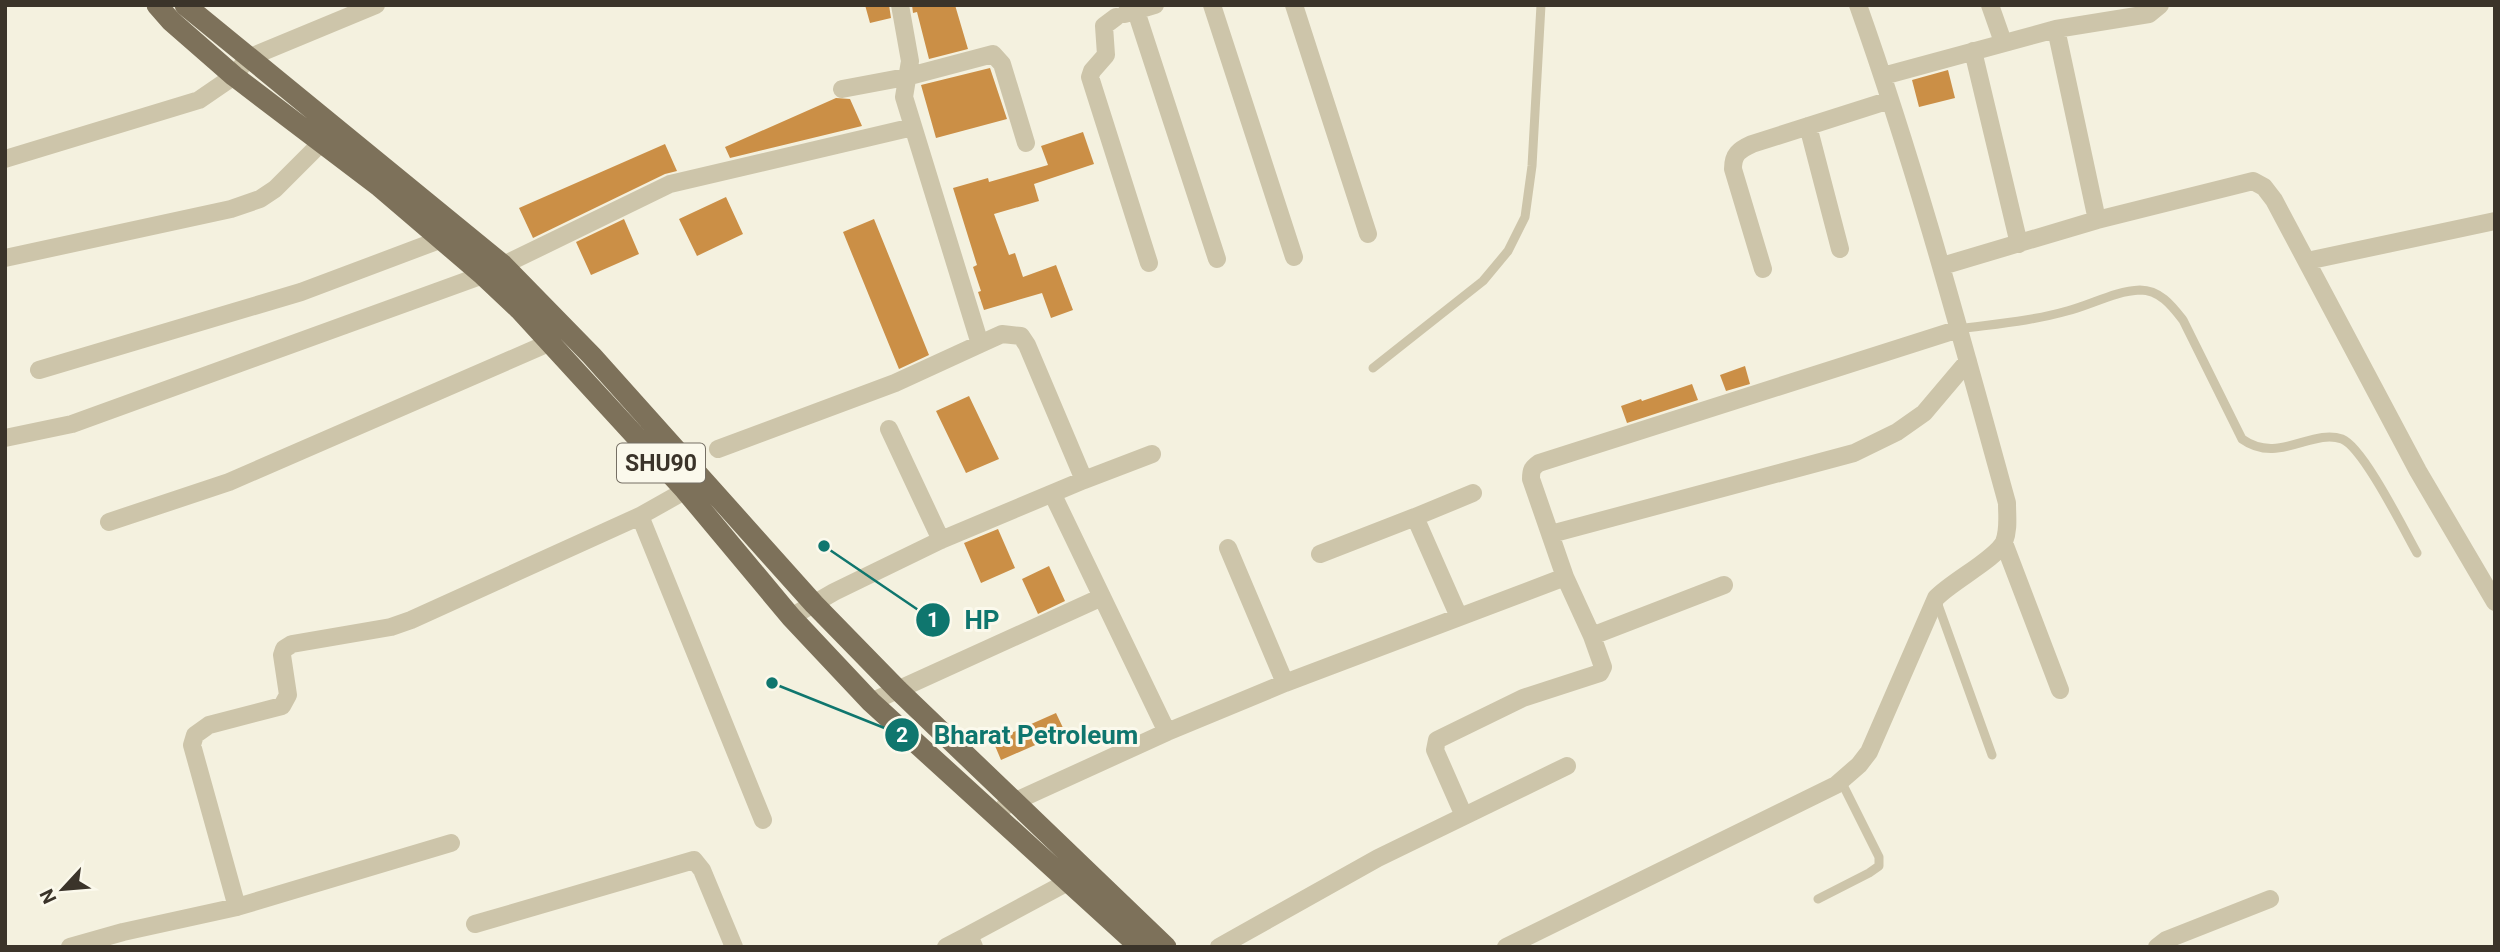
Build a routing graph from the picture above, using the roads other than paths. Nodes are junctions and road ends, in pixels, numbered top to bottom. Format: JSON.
{"nodes":[{"id":1,"x":157,"y":5,"type":"edge"},
{"id":2,"x":185,"y":5,"type":"edge"},
{"id":3,"x":323,"y":5,"type":"edge"},
{"id":4,"x":376,"y":5,"type":"edge"},
{"id":5,"x":900,"y":5,"type":"edge"},
{"id":6,"x":1155,"y":5,"type":"edge"},
{"id":7,"x":1212,"y":5,"type":"edge"},
{"id":8,"x":1294,"y":5,"type":"edge"},
{"id":9,"x":1541,"y":5,"type":"edge"},
{"id":10,"x":1858,"y":5,"type":"edge"},
{"id":11,"x":1990,"y":5,"type":"edge"},
{"id":12,"x":2160,"y":5,"type":"edge"},
{"id":13,"x":1115,"y":11,"type":"edge"},
{"id":14,"x":1136,"y":11,"type":"junction"},
{"id":15,"x":2127,"y":11,"type":"edge"},
{"id":16,"x":327,"y":24,"type":"junction"},
{"id":17,"x":2056,"y":29,"type":"junction"},
{"id":18,"x":2003,"y":42,"type":"junction"},
{"id":19,"x":1973,"y":51,"type":"junction"},
{"id":20,"x":248,"y":58,"type":"junction"},
{"id":21,"x":234,"y":76,"type":"junction"},
{"id":22,"x":1883,"y":76,"type":"junction"},
{"id":23,"x":906,"y":77,"type":"junction"},
{"id":24,"x":842,"y":89,"type":"dead end"},
{"id":25,"x":1890,"y":100,"type":"junction"},
{"id":26,"x":913,"y":127,"type":"junction"},
{"id":27,"x":1808,"y":127,"type":"junction"},
{"id":28,"x":322,"y":142,"type":"junction"},
{"id":29,"x":1026,"y":143,"type":"dead end"},
{"id":30,"x":5,"y":159,"type":"edge"},
{"id":31,"x":2097,"y":220,"type":"junction"},
{"id":32,"x":2495,"y":221,"type":"edge"},
{"id":33,"x":1368,"y":234,"type":"dead end"},
{"id":34,"x":442,"y":239,"type":"junction"},
{"id":35,"x":2019,"y":244,"type":"junction"},
{"id":36,"x":1840,"y":249,"type":"dead end"},
{"id":37,"x":1294,"y":257,"type":"dead end"},
{"id":38,"x":5,"y":258,"type":"edge"},
{"id":39,"x":1217,"y":259,"type":"dead end"},
{"id":40,"x":2307,"y":261,"type":"junction"},
{"id":41,"x":1149,"y":263,"type":"dead end"},
{"id":42,"x":503,"y":265,"type":"junction"},
{"id":43,"x":1942,"y":266,"type":"junction"},
{"id":44,"x":1763,"y":269,"type":"dead end"},
{"id":45,"x":483,"y":275,"type":"junction"},
{"id":46,"x":1959,"y":329,"type":"junction"},
{"id":47,"x":551,"y":342,"type":"junction"},
{"id":48,"x":980,"y":344,"type":"junction"},
{"id":49,"x":1968,"y":361,"type":"junction"},
{"id":50,"x":1373,"y":368,"type":"dead end"},
{"id":51,"x":39,"y":370,"type":"dead end"},
{"id":52,"x":889,"y":429,"type":"dead end"},
{"id":53,"x":5,"y":438,"type":"edge"},
{"id":54,"x":718,"y":449,"type":"dead end"},
{"id":55,"x":1152,"y":454,"type":"dead end"},
{"id":56,"x":1084,"y":480,"type":"junction"},
{"id":57,"x":695,"y":485,"type":"junction"},
{"id":58,"x":1473,"y":493,"type":"dead end"},
{"id":59,"x":1053,"y":495,"type":"junction"},
{"id":60,"x":640,"y":516,"type":"junction"},
{"id":61,"x":1415,"y":517,"type":"junction"},
{"id":62,"x":109,"y":522,"type":"dead end"},
{"id":63,"x":1551,"y":534,"type":"junction"},
{"id":64,"x":941,"y":540,"type":"junction"},
{"id":65,"x":2004,"y":543,"type":"junction"},
{"id":66,"x":1228,"y":548,"type":"dead end"},
{"id":67,"x":2417,"y":553,"type":"dead end"},
{"id":68,"x":1320,"y":554,"type":"dead end"},
{"id":69,"x":1565,"y":577,"type":"junction"},
{"id":70,"x":1724,"y":584,"type":"dead end"},
{"id":71,"x":1102,"y":597,"type":"junction"},
{"id":72,"x":1936,"y":598,"type":"junction"},
{"id":73,"x":2495,"y":602,"type":"edge"},
{"id":74,"x":814,"y":604,"type":"junction"},
{"id":75,"x":791,"y":617,"type":"junction"},
{"id":76,"x":1460,"y":617,"type":"junction"},
{"id":77,"x":1592,"y":636,"type":"junction"},
{"id":78,"x":1285,"y":683,"type":"junction"},
{"id":79,"x":898,"y":690,"type":"junction"},
{"id":80,"x":2060,"y":690,"type":"dead end"},
{"id":81,"x":871,"y":702,"type":"junction"},
{"id":82,"x":1167,"y":732,"type":"junction"},
{"id":83,"x":1992,"y":755,"type":"dead end"},
{"id":84,"x":1567,"y":766,"type":"dead end"},
{"id":85,"x":1841,"y":781,"type":"junction"},
{"id":86,"x":1014,"y":802,"type":"junction"},
{"id":87,"x":993,"y":812,"type":"junction"},
{"id":88,"x":1464,"y":816,"type":"junction"},
{"id":89,"x":763,"y":820,"type":"dead end"},
{"id":90,"x":451,"y":843,"type":"dead end"},
{"id":91,"x":1088,"y":873,"type":"junction"},
{"id":92,"x":1068,"y":881,"type":"junction"},
{"id":93,"x":2270,"y":899,"type":"dead end"},
{"id":94,"x":1818,"y":900,"type":"dead end"},
{"id":95,"x":237,"y":907,"type":"junction"},
{"id":96,"x":475,"y":924,"type":"dead end"},
{"id":97,"x":115,"y":941,"type":"edge"},
{"id":98,"x":972,"y":941,"type":"edge"},
{"id":99,"x":70,"y":947,"type":"edge"},
{"id":100,"x":734,"y":947,"type":"edge"},
{"id":101,"x":946,"y":947,"type":"edge"},
{"id":102,"x":1140,"y":947,"type":"edge"},
{"id":103,"x":1167,"y":947,"type":"edge"},
{"id":104,"x":1219,"y":947,"type":"edge"},
{"id":105,"x":1506,"y":947,"type":"edge"},
{"id":106,"x":2157,"y":947,"type":"edge"}],
"edges":[{"from":1,"to":21,"type":"main road","number":"SHU90"},
{"from":2,"to":20,"type":"main road"},
{"from":3,"to":16,"type":"street"},
{"from":4,"to":16,"type":"street"},
{"from":5,"to":23,"type":"street"},
{"from":6,"to":14,"type":"street"},
{"from":7,"to":37,"type":"street"},
{"from":8,"to":33,"type":"street"},
{"from":9,"to":50,"type":"lane"},
{"from":10,"to":22,"type":"street"},
{"from":11,"to":18,"type":"street"},
{"from":12,"to":15,"type":"street"},
{"from":13,"to":14,"type":"street"},
{"from":13,"to":41,"type":"street"},
{"from":14,"to":39,"type":"street"},
{"from":15,"to":17,"type":"street"},
{"from":16,"to":20,"type":"street"},
{"from":17,"to":18,"type":"street"},
{"from":17,"to":31,"type":"street"},
{"from":18,"to":19,"type":"street"},
{"from":19,"to":22,"type":"street"},
{"from":19,"to":35,"type":"street"},
{"from":20,"to":21,"type":"street"},
{"from":20,"to":42,"type":"main road"},
{"from":21,"to":28,"type":"main road","number":"SHU90"},
{"from":21,"to":30,"type":"street"},
{"from":22,"to":25,"type":"street"},
{"from":23,"to":24,"type":"street"},
{"from":23,"to":26,"type":"street"},
{"from":23,"to":29,"type":"street"},
{"from":25,"to":27,"type":"street"},
{"from":25,"to":43,"type":"street"},
{"from":26,"to":42,"type":"street"},
{"from":26,"to":48,"type":"street"},
{"from":27,"to":36,"type":"street"},
{"from":27,"to":44,"type":"street"},
{"from":28,"to":34,"type":"main road","number":"SHU90"},
{"from":28,"to":38,"type":"street"},
{"from":31,"to":35,"type":"street"},
{"from":31,"to":40,"type":"street"},
{"from":32,"to":40,"type":"street"},
{"from":34,"to":45,"type":"main road","number":"SHU90"},
{"from":34,"to":51,"type":"street"},
{"from":35,"to":43,"type":"street"},
{"from":40,"to":73,"type":"street"},
{"from":42,"to":45,"type":"street"},
{"from":42,"to":57,"type":"main road"},
{"from":43,"to":46,"type":"street"},
{"from":45,"to":47,"type":"main road","number":"SHU90"},
{"from":45,"to":53,"type":"street"},
{"from":46,"to":49,"type":"street"},
{"from":46,"to":63,"type":"street"},
{"from":46,"to":67,"type":"lane"},
{"from":47,"to":57,"type":"main road","number":"SHU90"},
{"from":47,"to":62,"type":"street"},
{"from":48,"to":54,"type":"street"},
{"from":48,"to":56,"type":"street"},
{"from":49,"to":63,"type":"street"},
{"from":49,"to":65,"type":"street"},
{"from":52,"to":64,"type":"street"},
{"from":55,"to":56,"type":"street"},
{"from":56,"to":59,"type":"street"},
{"from":57,"to":60,"type":"street"},
{"from":57,"to":74,"type":"main road"},
{"from":57,"to":75,"type":"main road","number":"SHU90"},
{"from":58,"to":61,"type":"street"},
{"from":59,"to":64,"type":"street"},
{"from":59,"to":71,"type":"street"},
{"from":60,"to":89,"type":"street"},
{"from":60,"to":95,"type":"street"},
{"from":61,"to":68,"type":"street"},
{"from":61,"to":76,"type":"street"},
{"from":63,"to":69,"type":"street"},
{"from":64,"to":74,"type":"street"},
{"from":65,"to":72,"type":"street"},
{"from":65,"to":80,"type":"street"},
{"from":66,"to":78,"type":"street"},
{"from":69,"to":76,"type":"street"},
{"from":69,"to":77,"type":"street"},
{"from":70,"to":77,"type":"street"},
{"from":71,"to":79,"type":"street"},
{"from":71,"to":82,"type":"street"},
{"from":72,"to":83,"type":"lane"},
{"from":72,"to":85,"type":"street"},
{"from":74,"to":75,"type":"street"},
{"from":74,"to":79,"type":"main road"},
{"from":75,"to":81,"type":"main road","number":"SHU90"},
{"from":76,"to":78,"type":"street"},
{"from":77,"to":88,"type":"street"},
{"from":78,"to":82,"type":"street"},
{"from":79,"to":81,"type":"street"},
{"from":79,"to":86,"type":"main road"},
{"from":81,"to":87,"type":"main road","number":"SHU90"},
{"from":82,"to":86,"type":"street"},
{"from":84,"to":88,"type":"street"},
{"from":85,"to":94,"type":"lane"},
{"from":85,"to":105,"type":"street"},
{"from":86,"to":87,"type":"street"},
{"from":86,"to":91,"type":"main road"},
{"from":87,"to":92,"type":"main road","number":"SHU90"},
{"from":88,"to":104,"type":"street"},
{"from":90,"to":95,"type":"street"},
{"from":91,"to":92,"type":"street"},
{"from":91,"to":103,"type":"main road"},
{"from":92,"to":98,"type":"street"},
{"from":92,"to":102,"type":"main road","number":"SHU90"},
{"from":93,"to":106,"type":"street"},
{"from":95,"to":97,"type":"street"},
{"from":96,"to":100,"type":"street"},
{"from":97,"to":99,"type":"street"},
{"from":98,"to":101,"type":"street"}]}
